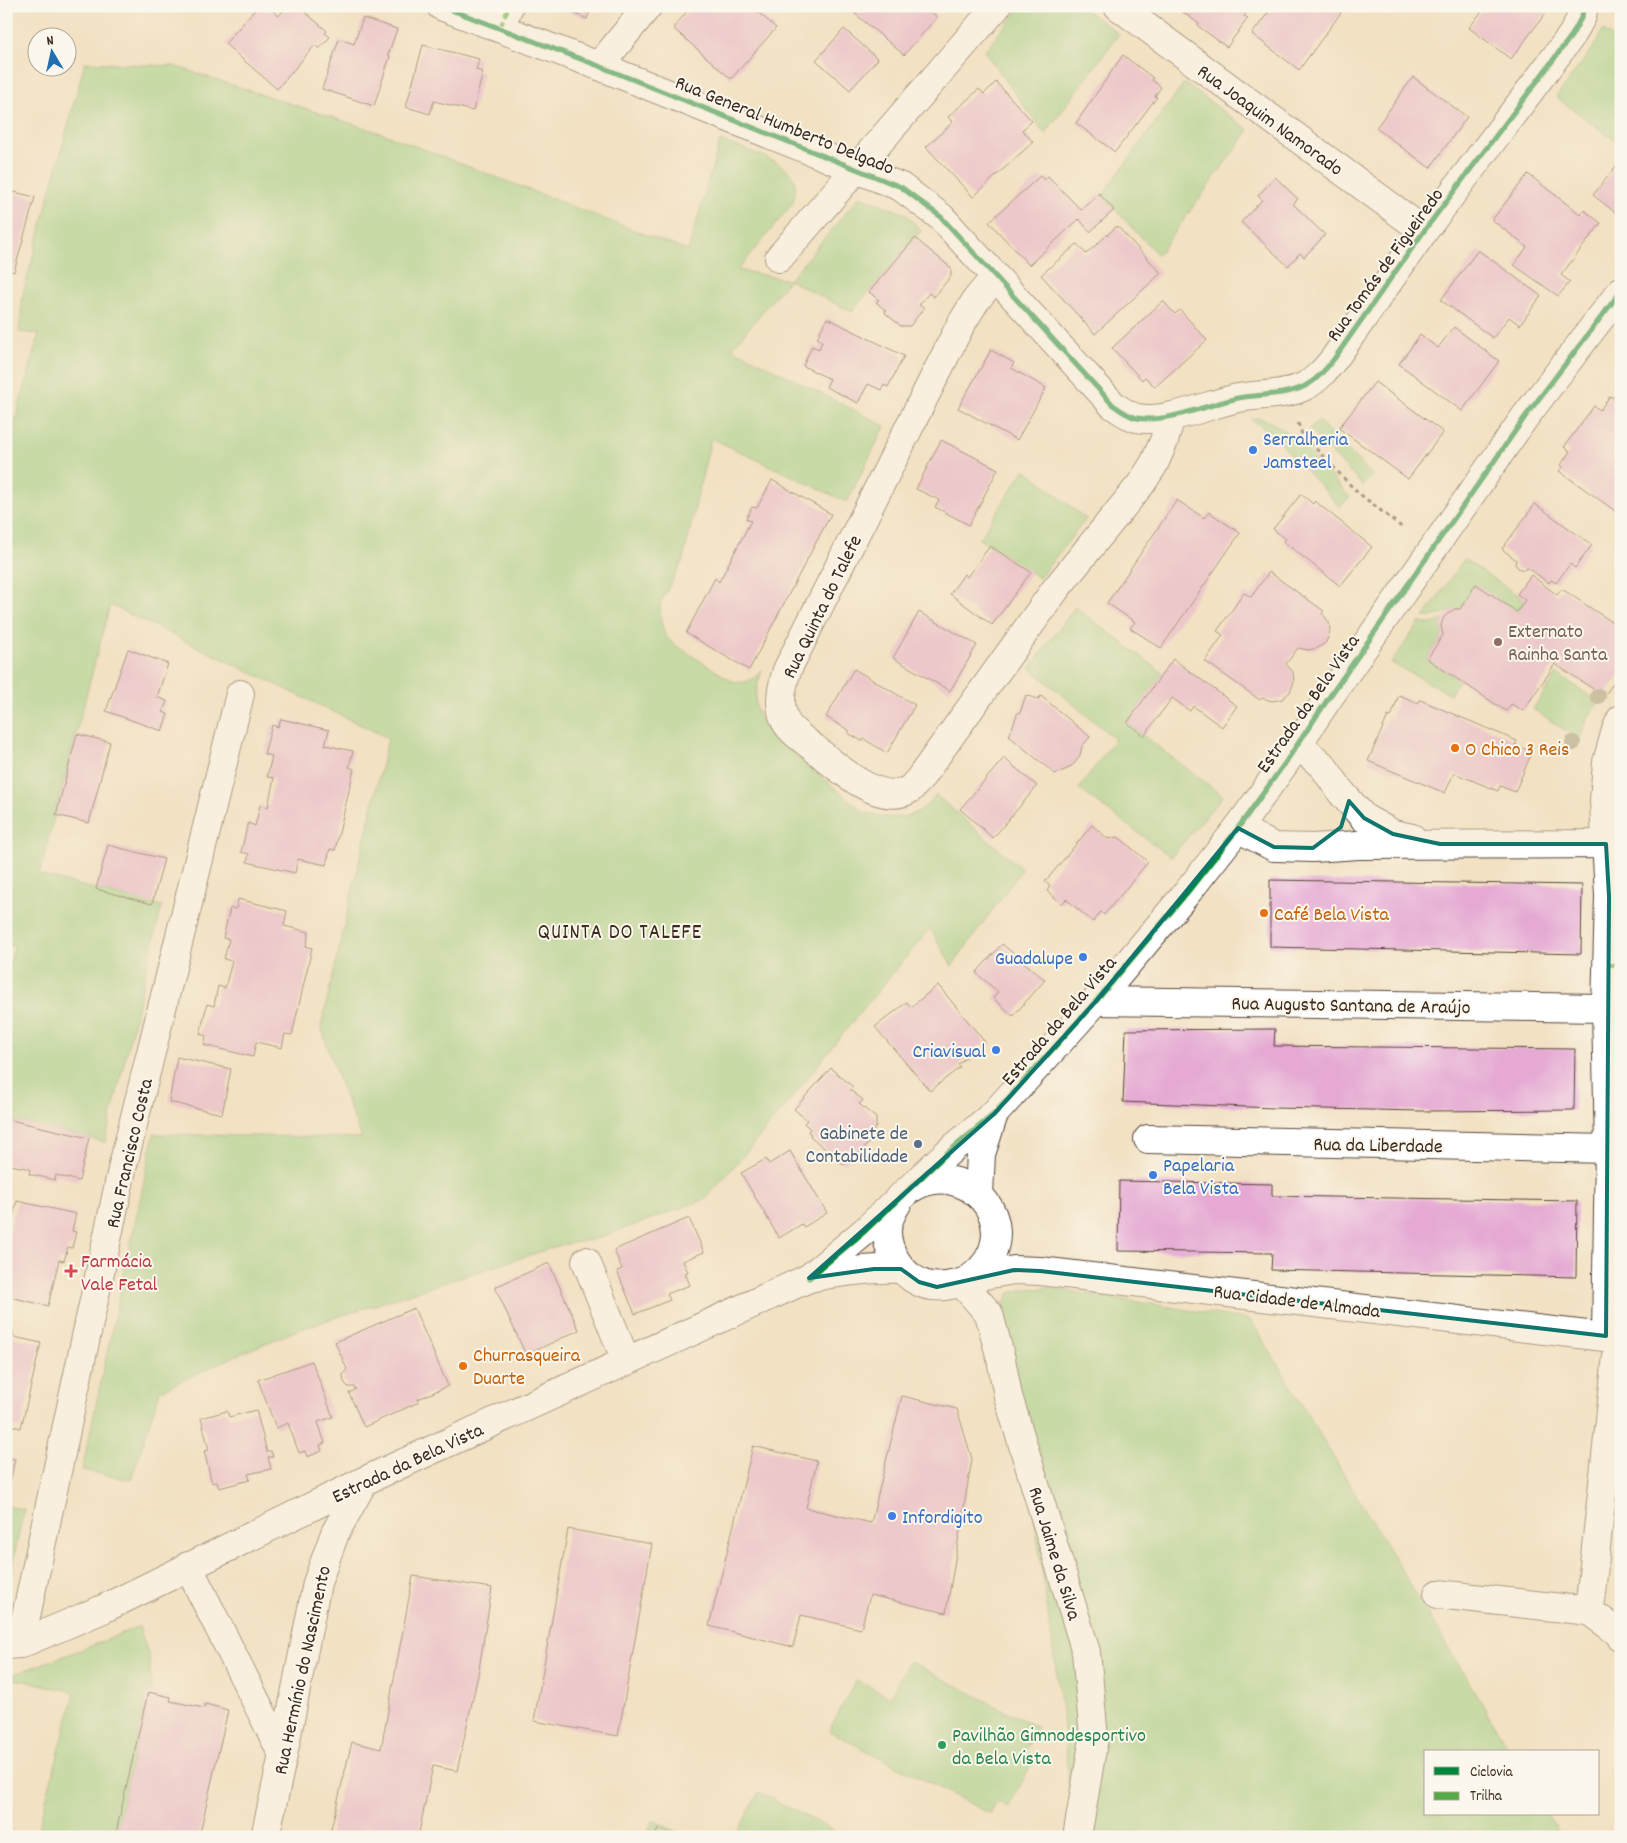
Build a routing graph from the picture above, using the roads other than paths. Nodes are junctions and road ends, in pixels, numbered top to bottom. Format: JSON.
{"nodes":[{"id":1,"x":441,"y":6,"type":"edge"},
{"id":2,"x":648,"y":6,"type":"edge"},
{"id":3,"x":996,"y":6,"type":"edge"},
{"id":4,"x":1118,"y":6,"type":"edge"},
{"id":5,"x":1584,"y":6,"type":"edge"},
{"id":6,"x":505,"y":17,"type":"edge"},
{"id":7,"x":599,"y":66,"type":"junction"},
{"id":8,"x":855,"y":169,"type":"junction"},
{"id":9,"x":1424,"y":231,"type":"junction"},
{"id":10,"x":779,"y":258,"type":"dead end"},
{"id":11,"x":996,"y":277,"type":"junction"},
{"id":12,"x":1621,"y":291,"type":"edge"},
{"id":13,"x":1216,"y":403,"type":"joint"},
{"id":14,"x":1171,"y":416,"type":"junction"},
{"id":15,"x":240,"y":694,"type":"dead end"},
{"id":16,"x":1621,"y":719,"type":"edge"},
{"id":17,"x":1297,"y":744,"type":"junction"},
{"id":18,"x":1349,"y":801,"type":"junction"},
{"id":19,"x":1238,"y":828,"type":"junction"},
{"id":20,"x":1440,"y":844,"type":"junction"},
{"id":21,"x":1613,"y":844,"type":"edge"},
{"id":22,"x":1313,"y":848,"type":"junction"},
{"id":23,"x":1614,"y":965,"type":"edge"},
{"id":24,"x":1096,"y":1001,"type":"junction"},
{"id":25,"x":1606,"y":1008,"type":"junction"},
{"id":26,"x":994,"y":1114,"type":"junction"},
{"id":27,"x":1148,"y":1139,"type":"dead end"},
{"id":28,"x":1608,"y":1149,"type":"junction"},
{"id":29,"x":904,"y":1194,"type":"junction"},
{"id":30,"x":979,"y":1194,"type":"junction"},
{"id":31,"x":586,"y":1261,"type":"dead end"},
{"id":32,"x":902,"y":1269,"type":"junction"},
{"id":33,"x":809,"y":1278,"type":"junction"},
{"id":34,"x":967,"y":1280,"type":"junction"},
{"id":35,"x":1615,"y":1338,"type":"edge"},
{"id":36,"x":626,"y":1361,"type":"junction"},
{"id":37,"x":364,"y":1481,"type":"junction"},
{"id":38,"x":188,"y":1566,"type":"junction"},
{"id":39,"x":1438,"y":1594,"type":"dead end"},
{"id":40,"x":1589,"y":1611,"type":"junction"},
{"id":41,"x":1621,"y":1637,"type":"edge"},
{"id":42,"x":13,"y":1644,"type":"edge"},
{"id":43,"x":283,"y":1755,"type":"junction"},
{"id":44,"x":265,"y":1837,"type":"edge"},
{"id":45,"x":1076,"y":1837,"type":"edge"}],
"edges":[{"from":1,"to":6,"type":"street","name":"Rua General Humberto Delgado"},
{"from":2,"to":7,"type":"street"},
{"from":3,"to":8,"type":"street"},
{"from":4,"to":9,"type":"street","name":"Rua Joaquim Namorado"},
{"from":5,"to":9,"type":"street","name":"Rua Tomás de Figueiredo"},
{"from":6,"to":7,"type":"street","name":"Rua General Humberto Delgado"},
{"from":7,"to":8,"type":"street","name":"Rua General Humberto Delgado"},
{"from":8,"to":10,"type":"street"},
{"from":8,"to":11,"type":"street","name":"Rua General Humberto Delgado"},
{"from":9,"to":13,"type":"street","name":"Rua Tomás de Figueiredo"},
{"from":11,"to":14,"type":"street","name":"Rua General Humberto Delgado"},
{"from":11,"to":14,"type":"street","name":"Rua Quinta do Talefe"},
{"from":12,"to":17,"type":"street","name":"Estrada da Bela Vista"},
{"from":13,"to":14,"type":"street","name":"Rua General Humberto Delgado"},
{"from":15,"to":42,"type":"street","name":"Rua Francisco Costa"},
{"from":16,"to":21,"type":"street"},
{"from":17,"to":18,"type":"street"},
{"from":17,"to":19,"type":"street","name":"Estrada da Bela Vista"},
{"from":18,"to":20,"type":"street"},
{"from":18,"to":22,"type":"street"},
{"from":19,"to":22,"type":"street"},
{"from":19,"to":24,"type":"street","name":"Estrada da Bela Vista"},
{"from":20,"to":21,"type":"street"},
{"from":20,"to":22,"type":"street"},
{"from":21,"to":23,"type":"street"},
{"from":23,"to":25,"type":"street"},
{"from":24,"to":25,"type":"street","name":"Rua Augusto Santana de Araújo"},
{"from":24,"to":26,"type":"street","name":"Estrada da Bela Vista"},
{"from":25,"to":28,"type":"street"},
{"from":26,"to":29,"type":"street","name":"Estrada da Bela Vista"},
{"from":26,"to":30,"type":"street"},
{"from":27,"to":28,"type":"street","name":"Rua da Liberdade"},
{"from":28,"to":35,"type":"street"},
{"from":29,"to":30,"type":"street"},
{"from":29,"to":32,"type":"street"},
{"from":29,"to":33,"type":"street","name":"Estrada da Bela Vista"},
{"from":30,"to":34,"type":"street"},
{"from":31,"to":36,"type":"street"},
{"from":32,"to":33,"type":"street"},
{"from":32,"to":34,"type":"street"},
{"from":33,"to":36,"type":"street","name":"Estrada da Bela Vista"},
{"from":34,"to":35,"type":"street","name":"Rua Cidade de Almada"},
{"from":34,"to":45,"type":"street","name":"Rua Jaime da Silva"},
{"from":35,"to":40,"type":"street"},
{"from":36,"to":37,"type":"street","name":"Estrada da Bela Vista"},
{"from":37,"to":38,"type":"street","name":"Estrada da Bela Vista"},
{"from":37,"to":43,"type":"street","name":"Rua Hermínio do Nascimento"},
{"from":38,"to":42,"type":"street","name":"Estrada da Bela Vista"},
{"from":38,"to":43,"type":"street"},
{"from":39,"to":40,"type":"street"},
{"from":40,"to":41,"type":"street"},
{"from":43,"to":44,"type":"street","name":"Rua Hermínio do Nascimento"}]}
